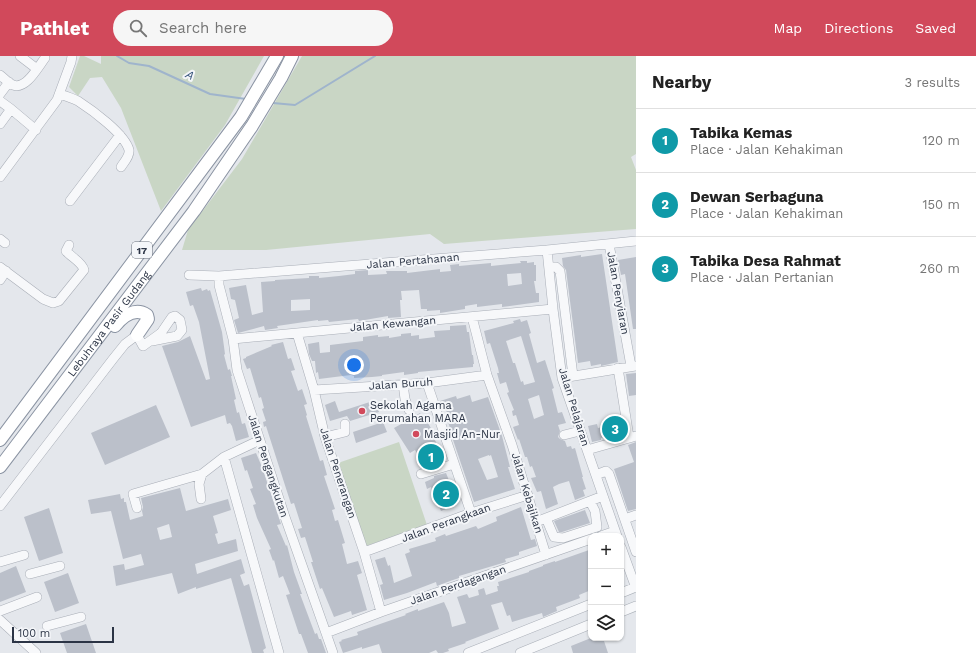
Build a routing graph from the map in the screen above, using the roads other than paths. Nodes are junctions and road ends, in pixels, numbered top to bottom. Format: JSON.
{"nodes":[{"id":1,"x":20,"y":56,"type":"edge"},
{"id":2,"x":72,"y":56,"type":"edge"},
{"id":3,"x":277,"y":56,"type":"edge"},
{"id":4,"x":292,"y":56,"type":"edge"},
{"id":5,"x":45,"y":58,"type":"dead end"},
{"id":6,"x":37,"y":69,"type":"junction"},
{"id":7,"x":0,"y":75,"type":"edge"},
{"id":8,"x":9,"y":82,"type":"junction"},
{"id":9,"x":0,"y":94,"type":"edge"},
{"id":10,"x":60,"y":94,"type":"junction"},
{"id":11,"x":0,"y":101,"type":"edge"},
{"id":12,"x":11,"y":109,"type":"junction"},
{"id":13,"x":0,"y":124,"type":"edge"},
{"id":14,"x":36,"y":130,"type":"junction"},
{"id":15,"x":120,"y":135,"type":"junction"},
{"id":16,"x":121,"y":167,"type":"dead end"},
{"id":17,"x":0,"y":176,"type":"edge"},
{"id":18,"x":70,"y":201,"type":"dead end"},
{"id":19,"x":636,"y":241,"type":"edge"},
{"id":20,"x":609,"y":244,"type":"junction"},
{"id":21,"x":69,"y":245,"type":"dead end"},
{"id":22,"x":547,"y":250,"type":"junction"},
{"id":23,"x":549,"y":267,"type":"junction"},
{"id":24,"x":2,"y":275,"type":"edge"},
{"id":25,"x":189,"y":275,"type":"dead end"},
{"id":26,"x":219,"y":276,"type":"junction"},
{"id":27,"x":553,"y":309,"type":"junction"},
{"id":28,"x":472,"y":317,"type":"junction"},
{"id":29,"x":297,"y":333,"type":"junction"},
{"id":30,"x":137,"y":335,"type":"junction"},
{"id":31,"x":233,"y":339,"type":"junction"},
{"id":32,"x":152,"y":341,"type":"dead end"},
{"id":33,"x":84,"y":356,"type":"junction"},
{"id":34,"x":633,"y":366,"type":"edge"},
{"id":35,"x":618,"y":368,"type":"junction"},
{"id":36,"x":487,"y":376,"type":"junction"},
{"id":37,"x":573,"y":376,"type":"junction"},
{"id":38,"x":562,"y":378,"type":"junction"},
{"id":39,"x":427,"y":383,"type":"junction"},
{"id":40,"x":404,"y":384,"type":"junction"},
{"id":41,"x":314,"y":390,"type":"junction"},
{"id":42,"x":409,"y":410,"type":"dead end"},
{"id":43,"x":345,"y":424,"type":"dead end"},
{"id":44,"x":580,"y":431,"type":"junction"},
{"id":45,"x":564,"y":435,"type":"dead end"},
{"id":46,"x":325,"y":437,"type":"junction"},
{"id":47,"x":633,"y":437,"type":"edge"},
{"id":48,"x":0,"y":440,"type":"edge"},
{"id":49,"x":260,"y":440,"type":"junction"},
{"id":50,"x":587,"y":450,"type":"junction"},
{"id":51,"x":224,"y":457,"type":"junction"},
{"id":52,"x":454,"y":464,"type":"junction"},
{"id":53,"x":0,"y":467,"type":"edge"},
{"id":54,"x":202,"y":474,"type":"junction"},
{"id":55,"x":420,"y":474,"type":"dead end"},
{"id":56,"x":596,"y":475,"type":"junction"},
{"id":57,"x":528,"y":495,"type":"junction"},
{"id":58,"x":603,"y":496,"type":"junction"},
{"id":59,"x":201,"y":499,"type":"dead end"},
{"id":60,"x":590,"y":501,"type":"junction"},
{"id":61,"x":0,"y":506,"type":"edge"},
{"id":62,"x":137,"y":508,"type":"dead end"},
{"id":63,"x":471,"y":513,"type":"junction"},
{"id":64,"x":636,"y":516,"type":"edge"},
{"id":65,"x":546,"y":518,"type":"junction"},
{"id":66,"x":625,"y":519,"type":"junction"},
{"id":67,"x":536,"y":522,"type":"junction"},
{"id":68,"x":616,"y":533,"type":"edge"},
{"id":69,"x":588,"y":541,"type":"edge"},
{"id":70,"x":364,"y":552,"type":"junction"},
{"id":71,"x":624,"y":552,"type":"edge"},
{"id":72,"x":636,"y":552,"type":"edge"},
{"id":73,"x":24,"y":555,"type":"dead end"},
{"id":74,"x":546,"y":555,"type":"junction"},
{"id":75,"x":0,"y":562,"type":"edge"},
{"id":76,"x":60,"y":566,"type":"dead end"},
{"id":77,"x":632,"y":566,"type":"edge"},
{"id":78,"x":30,"y":574,"type":"dead end"},
{"id":79,"x":636,"y":587,"type":"edge"},
{"id":80,"x":624,"y":592,"type":"edge"},
{"id":81,"x":37,"y":597,"type":"dead end"},
{"id":82,"x":588,"y":605,"type":"edge"},
{"id":83,"x":636,"y":606,"type":"edge"},
{"id":84,"x":0,"y":611,"type":"edge"},
{"id":85,"x":624,"y":611,"type":"edge"},
{"id":86,"x":380,"y":612,"type":"junction"},
{"id":87,"x":81,"y":617,"type":"dead end"},
{"id":88,"x":0,"y":620,"type":"edge"},
{"id":89,"x":588,"y":625,"type":"edge"},
{"id":90,"x":47,"y":626,"type":"dead end"},
{"id":91,"x":326,"y":632,"type":"junction"},
{"id":92,"x":36,"y":653,"type":"edge"},
{"id":93,"x":279,"y":653,"type":"edge"},
{"id":94,"x":333,"y":653,"type":"edge"},
{"id":95,"x":468,"y":653,"type":"edge"},
{"id":96,"x":520,"y":653,"type":"edge"}],
"edges":[{"from":1,"to":6,"type":"street"},
{"from":2,"to":10,"type":"street"},
{"from":3,"to":48,"type":"highway","name":"Lebuhraya Pasir Gudang","number":"17"},
{"from":4,"to":33,"type":"highway","name":"Lebuhraya Pasir Gudang","number":"17"},
{"from":5,"to":6,"type":"street"},
{"from":6,"to":8,"type":"street"},
{"from":7,"to":8,"type":"street"},
{"from":8,"to":9,"type":"street"},
{"from":10,"to":14,"type":"street"},
{"from":10,"to":15,"type":"street"},
{"from":11,"to":12,"type":"street"},
{"from":12,"to":13,"type":"street"},
{"from":12,"to":14,"type":"street"},
{"from":14,"to":17,"type":"street"},
{"from":15,"to":16,"type":"street"},
{"from":15,"to":18,"type":"street"},
{"from":19,"to":20,"type":"street","name":"Jalan Pertahanan"},
{"from":20,"to":22,"type":"street","name":"Jalan Pertahanan"},
{"from":20,"to":34,"type":"street","name":"Jalan Penyiaran"},
{"from":21,"to":24,"type":"street"},
{"from":22,"to":23,"type":"street","name":"Jalan Pelajaran"},
{"from":22,"to":26,"type":"street","name":"Jalan Pertahanan"},
{"from":23,"to":27,"type":"street","name":"Jalan Pelajaran"},
{"from":23,"to":37,"type":"street"},
{"from":25,"to":26,"type":"street","name":"Jalan Pertahanan"},
{"from":26,"to":31,"type":"street","name":"Jalan Pengangkutan"},
{"from":27,"to":28,"type":"street","name":"Jalan Kewangan"},
{"from":27,"to":38,"type":"street","name":"Jalan Pelajaran"},
{"from":28,"to":29,"type":"street","name":"Jalan Kewangan"},
{"from":28,"to":36,"type":"street","name":"Jalan Kebajikan"},
{"from":29,"to":31,"type":"street","name":"Jalan Kewangan"},
{"from":29,"to":41,"type":"street","name":"Jalan Penerangan"},
{"from":30,"to":32,"type":"street"},
{"from":30,"to":33,"type":"highway"},
{"from":30,"to":61,"type":"street"},
{"from":31,"to":49,"type":"street","name":"Jalan Pengangkutan"},
{"from":33,"to":53,"type":"highway","name":"Lebuhraya Pasir Gudang","number":"17"},
{"from":34,"to":35,"type":"street"},
{"from":35,"to":37,"type":"street"},
{"from":35,"to":47,"type":"street"},
{"from":36,"to":39,"type":"street","name":"Jalan Buruh"},
{"from":36,"to":57,"type":"street","name":"Jalan Kebajikan"},
{"from":37,"to":38,"type":"street"},
{"from":38,"to":44,"type":"street","name":"Jalan Pelajaran"},
{"from":39,"to":40,"type":"street","name":"Jalan Buruh"},
{"from":39,"to":52,"type":"street"},
{"from":40,"to":41,"type":"street","name":"Jalan Buruh"},
{"from":40,"to":42,"type":"street"},
{"from":41,"to":46,"type":"street","name":"Jalan Penerangan"},
{"from":43,"to":46,"type":"street"},
{"from":44,"to":45,"type":"street"},
{"from":44,"to":50,"type":"street","name":"Jalan Pelajaran"},
{"from":46,"to":70,"type":"street","name":"Jalan Penerangan"},
{"from":47,"to":50,"type":"street"},
{"from":49,"to":51,"type":"street"},
{"from":49,"to":91,"type":"street","name":"Jalan Pengangkutan"},
{"from":50,"to":56,"type":"street","name":"Jalan Pelajaran"},
{"from":51,"to":54,"type":"street"},
{"from":51,"to":93,"type":"street"},
{"from":52,"to":55,"type":"street"},
{"from":52,"to":63,"type":"street"},
{"from":54,"to":59,"type":"street"},
{"from":54,"to":62,"type":"street"},
{"from":56,"to":58,"type":"street","name":"Jalan Pelajaran"},
{"from":56,"to":66,"type":"street"},
{"from":57,"to":63,"type":"street","name":"Jalan Perangkaan"},
{"from":57,"to":67,"type":"street","name":"Jalan Kebajikan"},
{"from":58,"to":60,"type":"street"},
{"from":58,"to":68,"type":"street","name":"Jalan Pelajaran"},
{"from":60,"to":65,"type":"street"},
{"from":60,"to":65,"type":"street"},
{"from":63,"to":70,"type":"street","name":"Jalan Perangkaan"},
{"from":64,"to":66,"type":"street"},
{"from":65,"to":67,"type":"street"},
{"from":66,"to":72,"type":"street"},
{"from":67,"to":74,"type":"street","name":"Jalan Kebajikan"},
{"from":69,"to":74,"type":"street","name":"Jalan Perdagangan"},
{"from":70,"to":86,"type":"street","name":"Jalan Penerangan"},
{"from":71,"to":77,"type":"street"},
{"from":73,"to":75,"type":"street"},
{"from":74,"to":86,"type":"street","name":"Jalan Perdagangan"},
{"from":76,"to":78,"type":"street"},
{"from":77,"to":79,"type":"street"},
{"from":79,"to":80,"type":"street"},
{"from":81,"to":84,"type":"street"},
{"from":82,"to":95,"type":"street"},
{"from":83,"to":85,"type":"street"},
{"from":86,"to":91,"type":"street","name":"Jalan Perdagangan"},
{"from":87,"to":90,"type":"street"},
{"from":88,"to":92,"type":"street"},
{"from":89,"to":96,"type":"street"},
{"from":91,"to":94,"type":"street","name":"Jalan Pengangkutan"}]}
